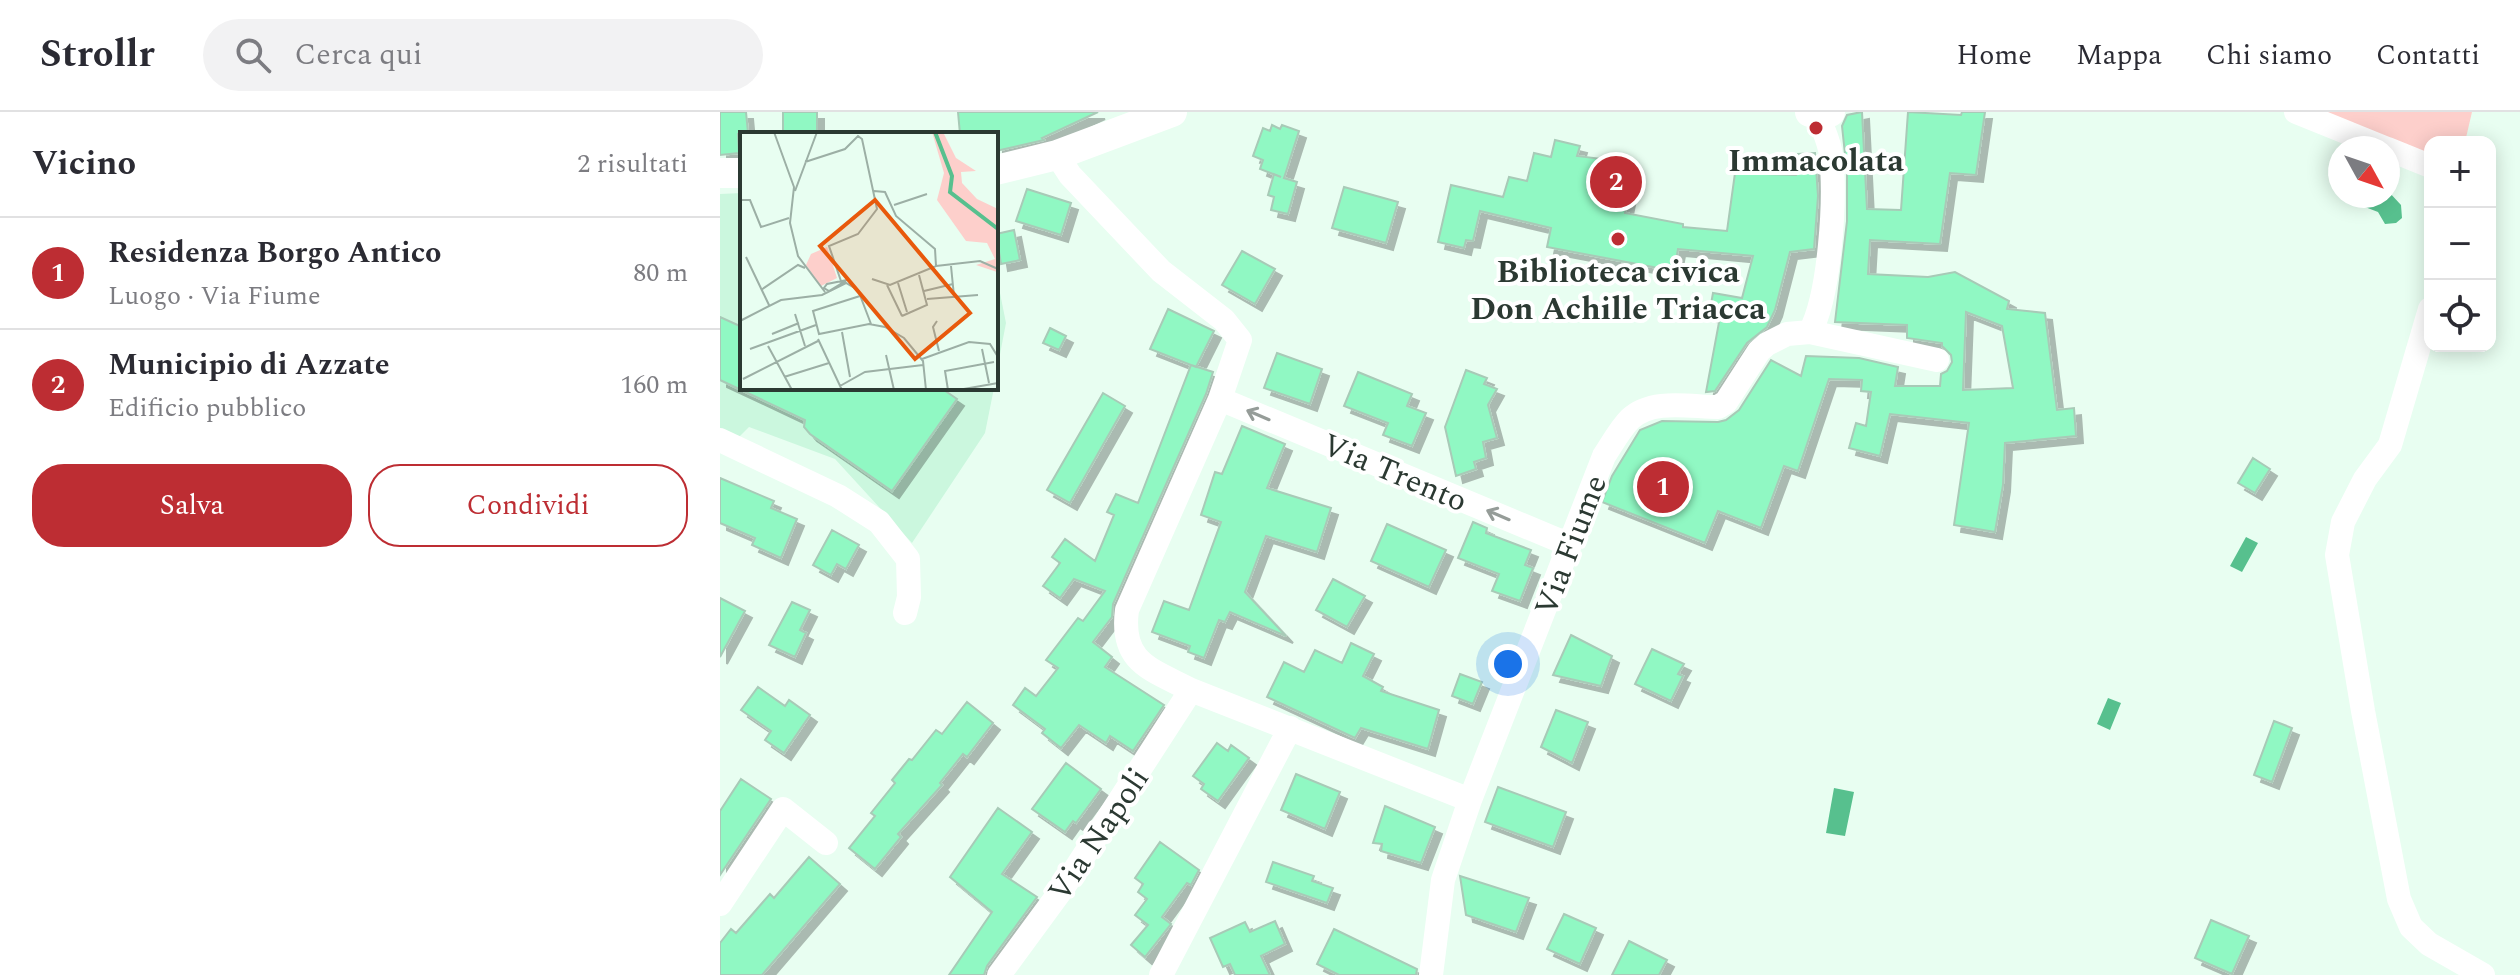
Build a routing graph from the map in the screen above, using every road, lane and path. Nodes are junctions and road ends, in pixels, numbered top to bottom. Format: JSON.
{"nodes":[{"id":1,"x":1172,"y":112,"type":"edge"},
{"id":2,"x":2296,"y":112,"type":"edge"},
{"id":3,"x":1819,"y":113,"type":"edge"},
{"id":4,"x":2354,"y":136,"type":"edge"},
{"id":5,"x":2400,"y":154,"type":"edge"},
{"id":6,"x":1057,"y":155,"type":"junction"},
{"id":7,"x":2424,"y":164,"type":"edge"},
{"id":8,"x":998,"y":170,"type":"edge"},
{"id":9,"x":2424,"y":329,"type":"edge"},
{"id":10,"x":1810,"y":332,"type":"junction"},
{"id":11,"x":1937,"y":360,"type":"dead end"},
{"id":12,"x":1220,"y":399,"type":"junction"},
{"id":13,"x":720,"y":440,"type":"edge"},
{"id":14,"x":1570,"y":545,"type":"junction"},
{"id":15,"x":905,"y":613,"type":"dead end"},
{"id":16,"x":1191,"y":690,"type":"junction"},
{"id":17,"x":1290,"y":728,"type":"junction"},
{"id":18,"x":1470,"y":800,"type":"junction"},
{"id":19,"x":826,"y":843,"type":"dead end"},
{"id":20,"x":720,"y":904,"type":"edge"},
{"id":21,"x":1012,"y":971,"type":"edge"},
{"id":22,"x":1161,"y":975,"type":"edge"},
{"id":23,"x":1431,"y":975,"type":"edge"},
{"id":24,"x":2483,"y":975,"type":"edge"}],
"edges":[{"from":1,"to":6,"type":"street"},
{"from":2,"to":4,"type":"street"},
{"from":3,"to":10,"type":"street"},
{"from":5,"to":7,"type":"street"},
{"from":6,"to":8,"type":"street"},
{"from":6,"to":12,"type":"street"},
{"from":9,"to":24,"type":"street"},
{"from":10,"to":11,"type":"street"},
{"from":10,"to":14,"type":"street","name":"Via Fiume"},
{"from":14,"to":12,"type":"street","name":"Via Trento","one_way":true},
{"from":12,"to":16,"type":"street"},
{"from":13,"to":15,"type":"street"},
{"from":14,"to":18,"type":"street","name":"Via Fiume"},
{"from":16,"to":17,"type":"street"},
{"from":16,"to":21,"type":"street","name":"Via Napoli"},
{"from":17,"to":18,"type":"street"},
{"from":17,"to":22,"type":"street"},
{"from":18,"to":23,"type":"street","name":"Via Fiume"},
{"from":19,"to":20,"type":"street"}]}
